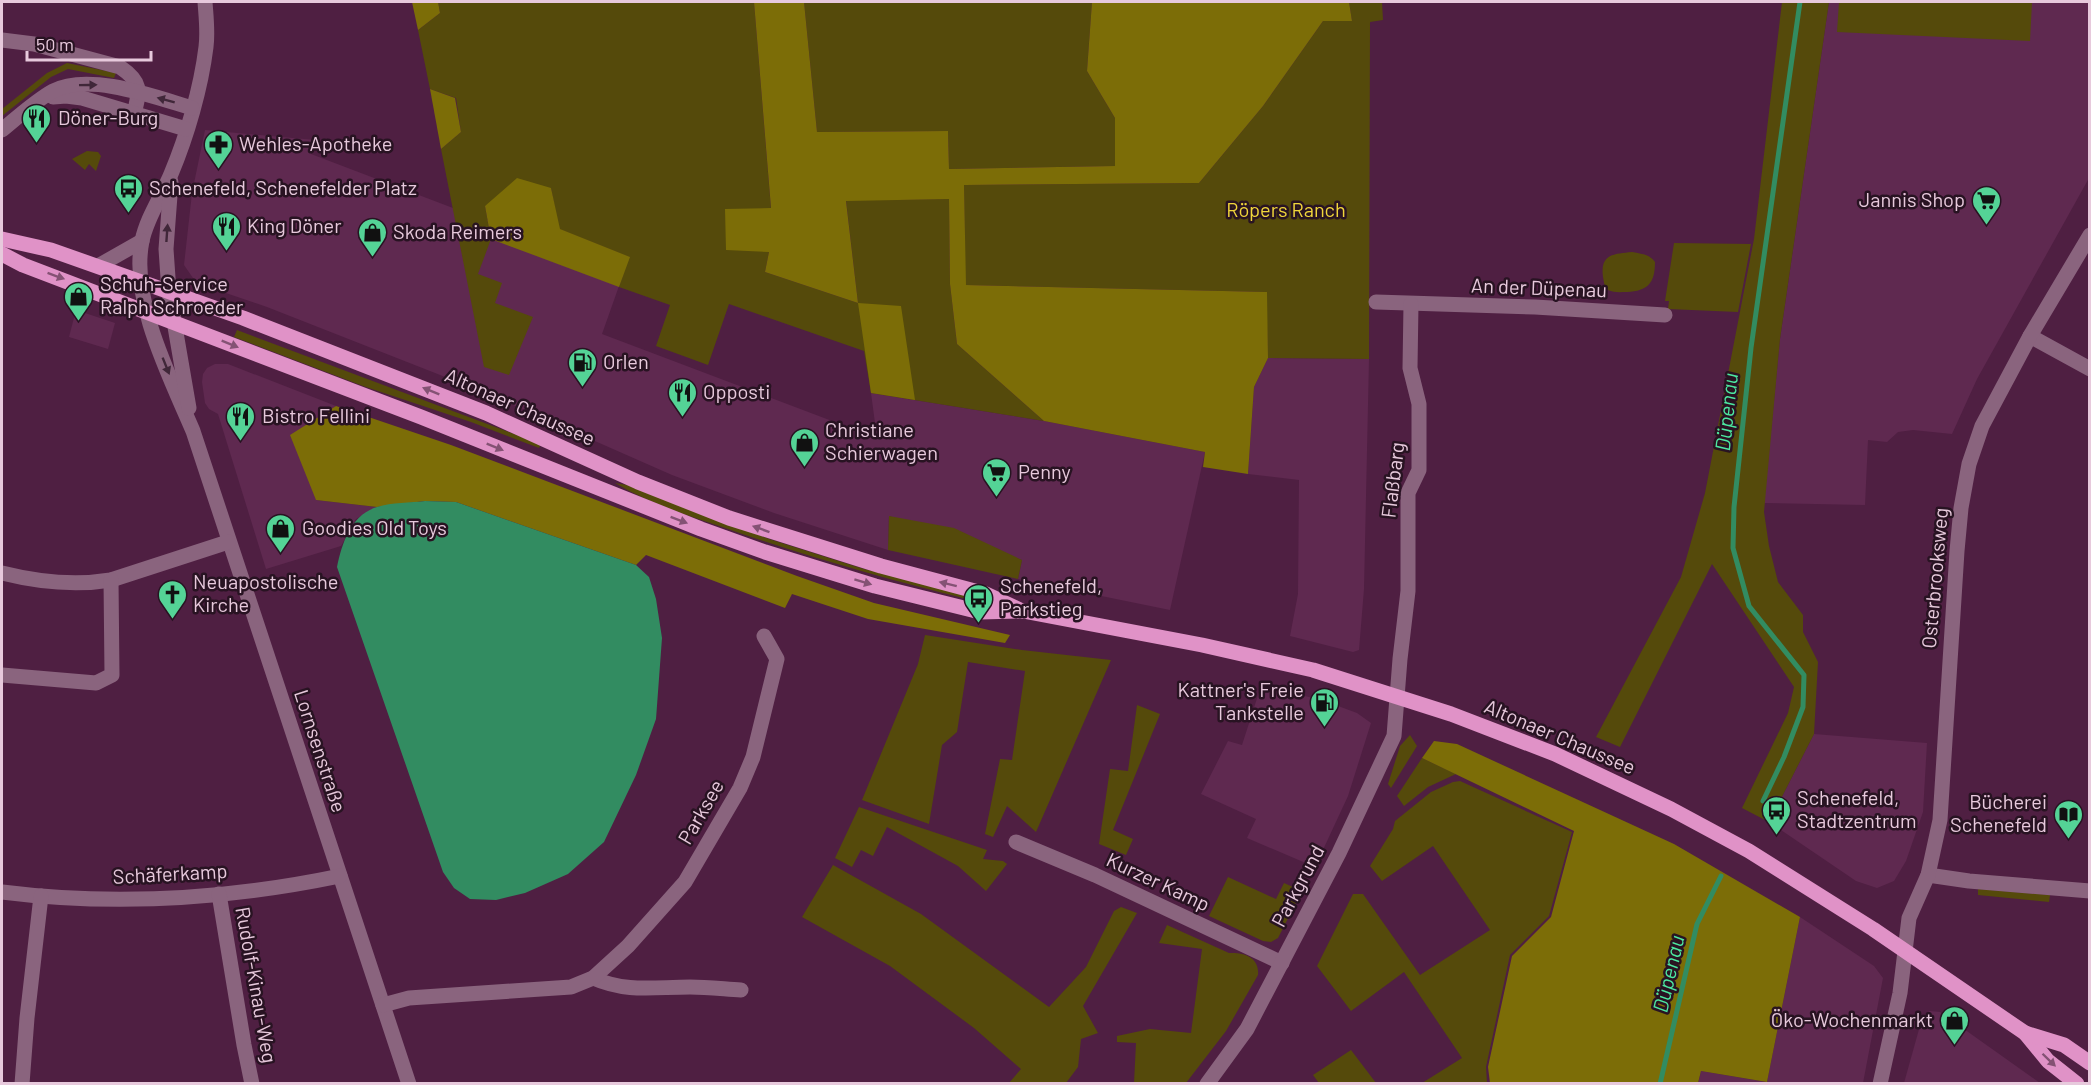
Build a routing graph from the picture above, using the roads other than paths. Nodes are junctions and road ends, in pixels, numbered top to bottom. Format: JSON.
{"nodes":[{"id":1,"x":205,"y":2,"type":"edge"},
{"id":2,"x":2,"y":40,"type":"edge"},
{"id":3,"x":139,"y":93,"type":"junction"},
{"id":4,"x":39,"y":101,"type":"junction"},
{"id":5,"x":192,"y":108,"type":"junction"},
{"id":6,"x":134,"y":114,"type":"junction"},
{"id":7,"x":186,"y":129,"type":"junction"},
{"id":8,"x":2,"y":130,"type":"edge"},
{"id":9,"x":172,"y":174,"type":"junction"},
{"id":10,"x":2090,"y":235,"type":"edge"},
{"id":11,"x":2,"y":239,"type":"edge"},
{"id":12,"x":142,"y":241,"type":"junction"},
{"id":13,"x":2,"y":254,"type":"edge"},
{"id":14,"x":98,"y":266,"type":"junction"},
{"id":15,"x":141,"y":281,"type":"junction"},
{"id":16,"x":169,"y":292,"type":"junction"},
{"id":17,"x":1376,"y":302,"type":"dead end"},
{"id":18,"x":1411,"y":304,"type":"junction"},
{"id":19,"x":146,"y":311,"type":"junction"},
{"id":20,"x":1665,"y":315,"type":"dead end"},
{"id":21,"x":176,"y":323,"type":"junction"},
{"id":22,"x":2030,"y":336,"type":"junction"},
{"id":23,"x":2090,"y":369,"type":"edge"},
{"id":24,"x":193,"y":431,"type":"junction"},
{"id":25,"x":228,"y":542,"type":"junction"},
{"id":26,"x":2,"y":573,"type":"edge"},
{"id":27,"x":111,"y":580,"type":"junction"},
{"id":28,"x":1023,"y":611,"type":"junction"},
{"id":29,"x":764,"y":636,"type":"dead end"},
{"id":30,"x":2,"y":675,"type":"edge"},
{"id":31,"x":1398,"y":696,"type":"junction"},
{"id":32,"x":1016,"y":842,"type":"dead end"},
{"id":33,"x":340,"y":876,"type":"junction"},
{"id":34,"x":1928,"y":876,"type":"junction"},
{"id":35,"x":2090,"y":891,"type":"edge"},
{"id":36,"x":2,"y":892,"type":"edge"},
{"id":37,"x":219,"y":894,"type":"junction"},
{"id":38,"x":41,"y":896,"type":"junction"},
{"id":39,"x":1905,"y":949,"type":"junction"},
{"id":40,"x":1282,"y":963,"type":"junction"},
{"id":41,"x":594,"y":978,"type":"junction"},
{"id":42,"x":741,"y":990,"type":"dead end"},
{"id":43,"x":383,"y":1005,"type":"junction"},
{"id":44,"x":2025,"y":1034,"type":"junction"},
{"id":45,"x":2090,"y":1063,"type":"edge"},
{"id":46,"x":22,"y":1083,"type":"edge"},
{"id":47,"x":252,"y":1083,"type":"edge"},
{"id":48,"x":409,"y":1083,"type":"edge"},
{"id":49,"x":1208,"y":1083,"type":"edge"},
{"id":50,"x":1880,"y":1083,"type":"edge"},
{"id":51,"x":2077,"y":1083,"type":"edge"}],
"edges":[{"from":1,"to":5,"type":"street"},
{"from":2,"to":3,"type":"street"},
{"from":4,"to":3,"type":"street","one_way":true},
{"from":5,"to":3,"type":"street","one_way":true},
{"from":3,"to":6,"type":"street"},
{"from":4,"to":6,"type":"street"},
{"from":4,"to":8,"type":"street"},
{"from":5,"to":7,"type":"street"},
{"from":6,"to":7,"type":"street"},
{"from":7,"to":9,"type":"street"},
{"from":9,"to":12,"type":"street","name":"Lornsenstraße"},
{"from":16,"to":9,"type":"street","name":"Lornsenstraße","one_way":true},
{"from":10,"to":22,"type":"street","name":"Osterbrooksweg"},
{"from":11,"to":14,"type":"main road","name":"Altonaer Chaussee"},
{"from":12,"to":14,"type":"street"},
{"from":12,"to":15,"type":"street","name":"Lornsenstraße"},
{"from":13,"to":19,"type":"main road","name":"Altonaer Chaussee","one_way":true},
{"from":14,"to":15,"type":"main road","name":"Altonaer Chaussee"},
{"from":15,"to":16,"type":"main road","name":"Altonaer Chaussee"},
{"from":15,"to":19,"type":"street","name":"Lornsenstraße"},
{"from":16,"to":19,"type":"street"},
{"from":16,"to":21,"type":"street","name":"Lornsenstraße"},
{"from":28,"to":16,"type":"main road","name":"Altonaer Chaussee","one_way":true},
{"from":17,"to":18,"type":"street"},
{"from":18,"to":20,"type":"street","name":"An der Düpenau"},
{"from":18,"to":31,"type":"street","name":"Flaßbarg"},
{"from":19,"to":21,"type":"main road","name":"Altonaer Chaussee"},
{"from":19,"to":24,"type":"street","name":"Lornsenstraße","one_way":true},
{"from":21,"to":24,"type":"street","name":"Lornsenstraße"},
{"from":21,"to":28,"type":"main road","name":"Altonaer Chaussee","one_way":true},
{"from":22,"to":23,"type":"street"},
{"from":22,"to":34,"type":"street","name":"Osterbrooksweg"},
{"from":24,"to":25,"type":"street","name":"Lornsenstraße"},
{"from":25,"to":27,"type":"street"},
{"from":25,"to":33,"type":"street","name":"Lornsenstraße"},
{"from":26,"to":27,"type":"street"},
{"from":27,"to":30,"type":"street"},
{"from":28,"to":31,"type":"main road","name":"Altonaer Chaussee"},
{"from":29,"to":41,"type":"street","name":"Parksee"},
{"from":31,"to":39,"type":"main road","name":"Altonaer Chaussee"},
{"from":31,"to":40,"type":"street","name":"Parkgrund"},
{"from":32,"to":40,"type":"street","name":"Kurzer Kamp"},
{"from":33,"to":37,"type":"street","name":"Schäferkamp"},
{"from":33,"to":43,"type":"street","name":"Lornsenstraße"},
{"from":34,"to":35,"type":"street"},
{"from":34,"to":39,"type":"street","name":"Osterbrooksweg"},
{"from":36,"to":38,"type":"street","name":"Schäferkamp"},
{"from":37,"to":38,"type":"street","name":"Schäferkamp"},
{"from":37,"to":47,"type":"street","name":"Rudolf-Kinau-Weg"},
{"from":38,"to":46,"type":"street"},
{"from":39,"to":44,"type":"main road","name":"Altonaer Chaussee"},
{"from":39,"to":50,"type":"street","name":"Osterbrooksweg"},
{"from":40,"to":49,"type":"street","name":"Parkgrund"},
{"from":41,"to":42,"type":"street"},
{"from":41,"to":43,"type":"street","name":"Parksee"},
{"from":43,"to":48,"type":"street","name":"Lornsenstraße"},
{"from":44,"to":45,"type":"main road","name":"Altonaer Chaussee"},
{"from":44,"to":51,"type":"main road","name":"Altonaer Chaussee","one_way":true}]}
